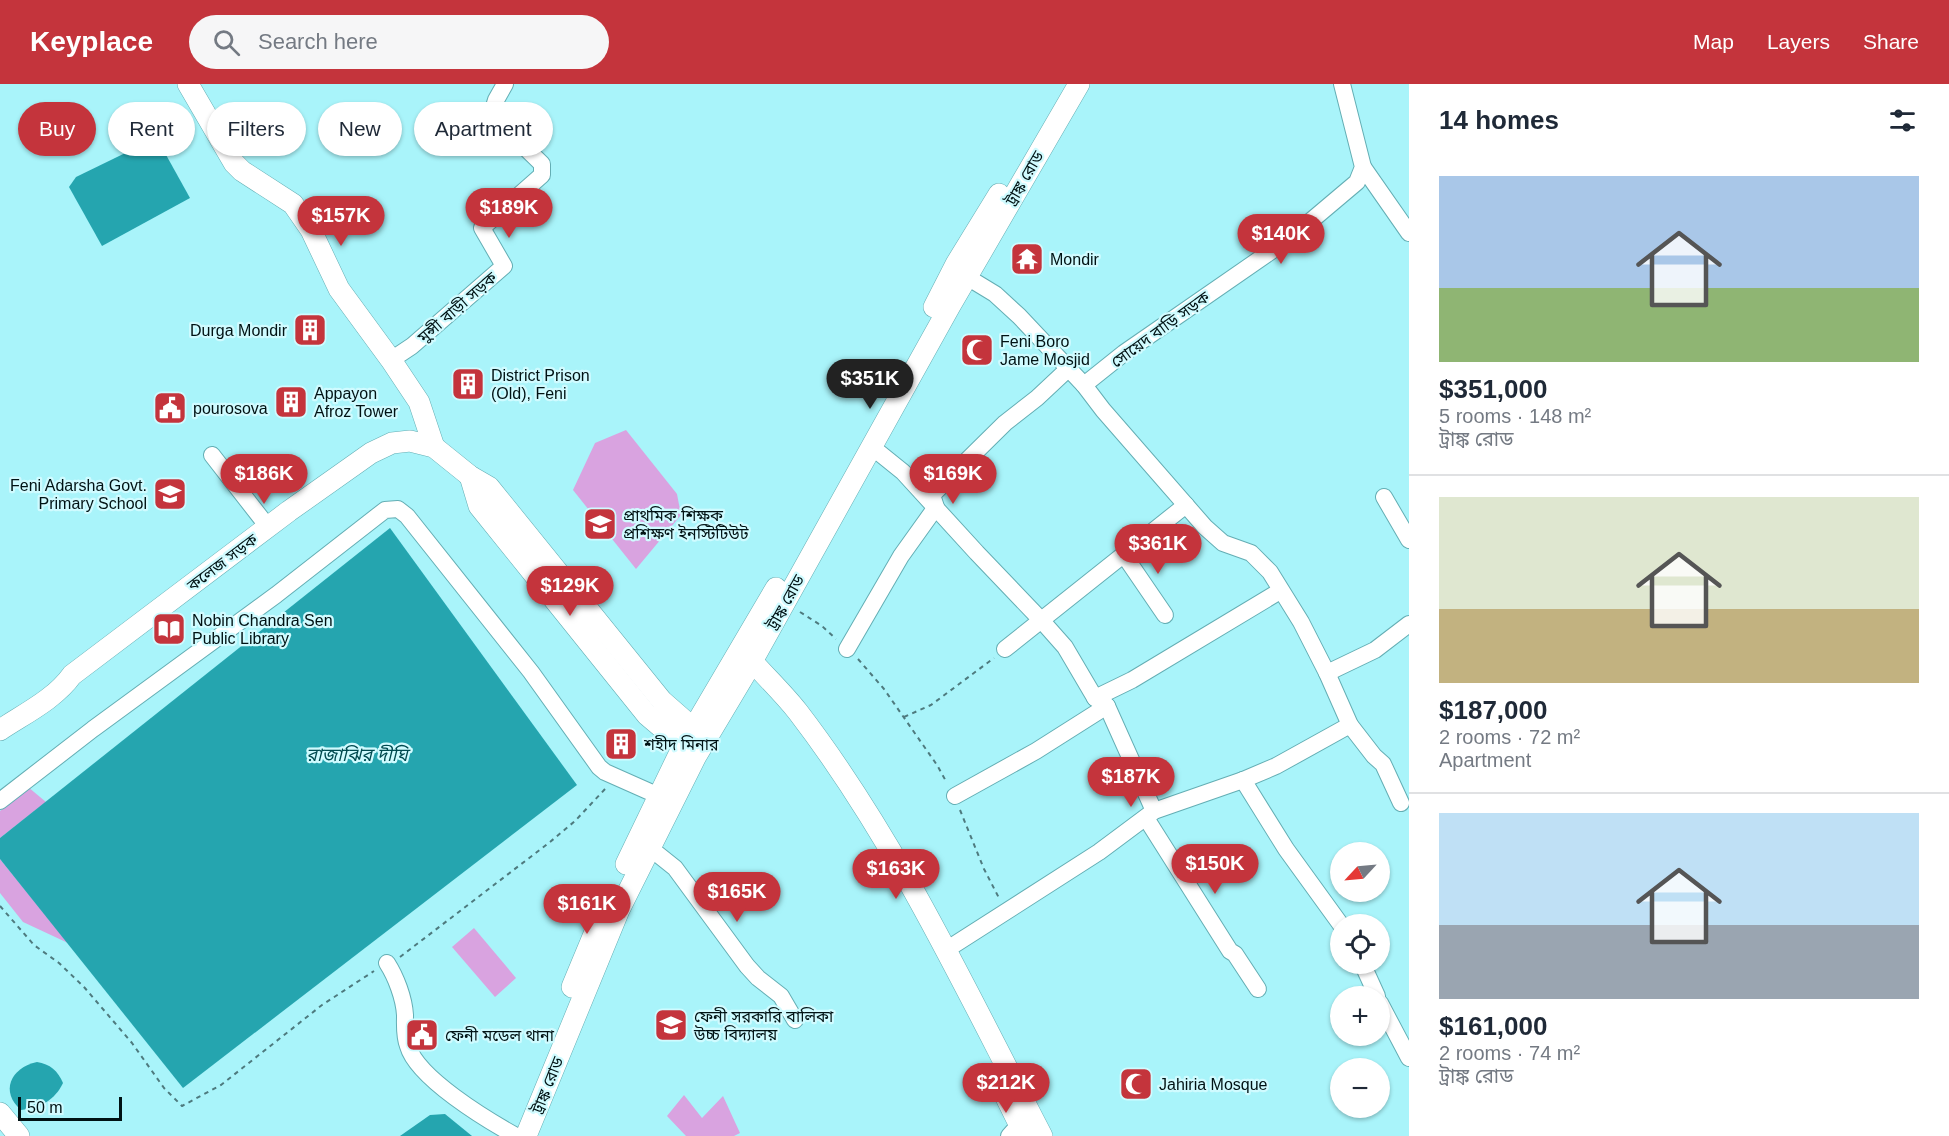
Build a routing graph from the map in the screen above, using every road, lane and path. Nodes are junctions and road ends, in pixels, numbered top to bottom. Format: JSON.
{"nodes":[{"id":1,"x":188,"y":84,"type":"edge"},
{"id":2,"x":505,"y":84,"type":"edge"},
{"id":3,"x":1063,"y":84,"type":"edge"},
{"id":4,"x":1079,"y":84,"type":"edge"},
{"id":5,"x":1342,"y":84,"type":"edge"},
{"id":6,"x":1363,"y":167,"type":"junction"},
{"id":7,"x":1409,"y":233,"type":"edge"},
{"id":8,"x":967,"y":277,"type":"junction"},
{"id":9,"x":392,"y":360,"type":"junction"},
{"id":10,"x":1068,"y":369,"type":"junction"},
{"id":11,"x":1084,"y":385,"type":"junction"},
{"id":12,"x":434,"y":447,"type":"junction"},
{"id":13,"x":872,"y":447,"type":"junction"},
{"id":14,"x":212,"y":455,"type":"dead end"},
{"id":15,"x":1384,"y":497,"type":"dead end"},
{"id":16,"x":1186,"y":505,"type":"junction"},
{"id":17,"x":936,"y":507,"type":"junction"},
{"id":18,"x":268,"y":527,"type":"junction"},
{"id":19,"x":1409,"y":540,"type":"edge"},
{"id":20,"x":1124,"y":555,"type":"junction"},
{"id":21,"x":1280,"y":591,"type":"junction"},
{"id":22,"x":1165,"y":615,"type":"dead end"},
{"id":23,"x":1042,"y":621,"type":"junction"},
{"id":24,"x":1409,"y":624,"type":"edge"},
{"id":25,"x":847,"y":649,"type":"dead end"},
{"id":26,"x":1005,"y":649,"type":"joint"},
{"id":27,"x":749,"y":668,"type":"junction"},
{"id":28,"x":1327,"y":673,"type":"junction"},
{"id":29,"x":72,"y":675,"type":"junction"},
{"id":30,"x":1101,"y":702,"type":"junction"},
{"id":31,"x":0,"y":715,"type":"edge"},
{"id":32,"x":904,"y":717,"type":"dead end"},
{"id":33,"x":1350,"y":725,"type":"junction"},
{"id":34,"x":0,"y":730,"type":"edge"},
{"id":35,"x":914,"y":731,"type":"dead end"},
{"id":36,"x":694,"y":743,"type":"junction"},
{"id":37,"x":617,"y":777,"type":"junction"},
{"id":38,"x":1243,"y":780,"type":"junction"},
{"id":39,"x":659,"y":796,"type":"junction"},
{"id":40,"x":955,"y":796,"type":"junction"},
{"id":41,"x":0,"y":801,"type":"edge"},
{"id":42,"x":1401,"y":803,"type":"dead end"},
{"id":43,"x":1150,"y":815,"type":"junction"},
{"id":44,"x":650,"y":848,"type":"junction"},
{"id":45,"x":0,"y":906,"type":"edge"},
{"id":46,"x":1006,"y":913,"type":"junction"},
{"id":47,"x":1334,"y":914,"type":"edge"},
{"id":48,"x":946,"y":950,"type":"junction"},
{"id":49,"x":387,"y":963,"type":"junction"},
{"id":50,"x":1258,"y":989,"type":"dead end"},
{"id":51,"x":795,"y":1020,"type":"dead end"},
{"id":52,"x":1390,"y":1022,"type":"edge"},
{"id":53,"x":1409,"y":1058,"type":"edge"},
{"id":54,"x":0,"y":1113,"type":"edge"},
{"id":55,"x":1021,"y":1128,"type":"edge"},
{"id":56,"x":19,"y":1136,"type":"edge"},
{"id":57,"x":515,"y":1136,"type":"edge"},
{"id":58,"x":526,"y":1136,"type":"edge"},
{"id":59,"x":1042,"y":1136,"type":"edge"}],
"edges":[{"from":1,"to":9,"type":"main road"},
{"from":2,"to":9,"type":"street","name":"মুন্সী বাড়ী সড়ক"},
{"from":3,"to":36,"type":"main road","name":"ট্রাঙ্ক রোড"},
{"from":4,"to":8,"type":"main road","name":"ট্রাঙ্ক রোড"},
{"from":5,"to":6,"type":"street"},
{"from":6,"to":7,"type":"street"},
{"from":6,"to":11,"type":"street","name":"সোয়েদ বাড়ি সড়ক"},
{"from":8,"to":10,"type":"street"},
{"from":8,"to":13,"type":"main road","name":"ট্রাঙ্ক রোড"},
{"from":9,"to":12,"type":"main road"},
{"from":10,"to":11,"type":"street"},
{"from":10,"to":17,"type":"street"},
{"from":11,"to":16,"type":"street"},
{"from":12,"to":18,"type":"main road","name":"কলেজ সড়ক"},
{"from":12,"to":36,"type":"main road","name":"কলেজ সড়ক"},
{"from":13,"to":17,"type":"street"},
{"from":13,"to":27,"type":"main road","name":"ট্রাঙ্ক রোড"},
{"from":14,"to":18,"type":"street"},
{"from":15,"to":19,"type":"street"},
{"from":16,"to":20,"type":"street"},
{"from":16,"to":21,"type":"street"},
{"from":17,"to":23,"type":"street"},
{"from":17,"to":25,"type":"street"},
{"from":18,"to":29,"type":"main road","name":"কলেজ সড়ক"},
{"from":20,"to":22,"type":"street"},
{"from":20,"to":23,"type":"street"},
{"from":21,"to":28,"type":"street"},
{"from":21,"to":30,"type":"street"},
{"from":23,"to":26,"type":"street"},
{"from":23,"to":30,"type":"street"},
{"from":24,"to":28,"type":"street"},
{"from":26,"to":32,"type":"path"},
{"from":27,"to":36,"type":"main road","name":"ট্রাঙ্ক রোড"},
{"from":27,"to":48,"type":"main road"},
{"from":27,"to":55,"type":"main road"},
{"from":28,"to":33,"type":"street"},
{"from":29,"to":31,"type":"main road","name":"কলেজ সড়ক"},
{"from":29,"to":34,"type":"main road","name":"কলেজ সড়ক"},
{"from":30,"to":40,"type":"street"},
{"from":30,"to":43,"type":"street"},
{"from":33,"to":38,"type":"street"},
{"from":33,"to":42,"type":"street"},
{"from":35,"to":40,"type":"path"},
{"from":36,"to":39,"type":"main road","name":"ট্রাঙ্ক রোড"},
{"from":36,"to":44,"type":"main road","name":"ট্রাঙ্ক রোড"},
{"from":37,"to":39,"type":"street"},
{"from":37,"to":41,"type":"street"},
{"from":37,"to":49,"type":"path"},
{"from":38,"to":43,"type":"street"},
{"from":38,"to":47,"type":"street"},
{"from":39,"to":57,"type":"main road","name":"ট্রাঙ্ক রোড"},
{"from":40,"to":46,"type":"path"},
{"from":43,"to":46,"type":"street"},
{"from":43,"to":50,"type":"street"},
{"from":44,"to":51,"type":"street"},
{"from":44,"to":58,"type":"main road","name":"ট্রাঙ্ক রোড"},
{"from":45,"to":49,"type":"path"},
{"from":46,"to":48,"type":"street"},
{"from":48,"to":55,"type":"main road"},
{"from":49,"to":57,"type":"street"},
{"from":52,"to":53,"type":"street"},
{"from":54,"to":56,"type":"main road"},
{"from":55,"to":59,"type":"main road"}]}
